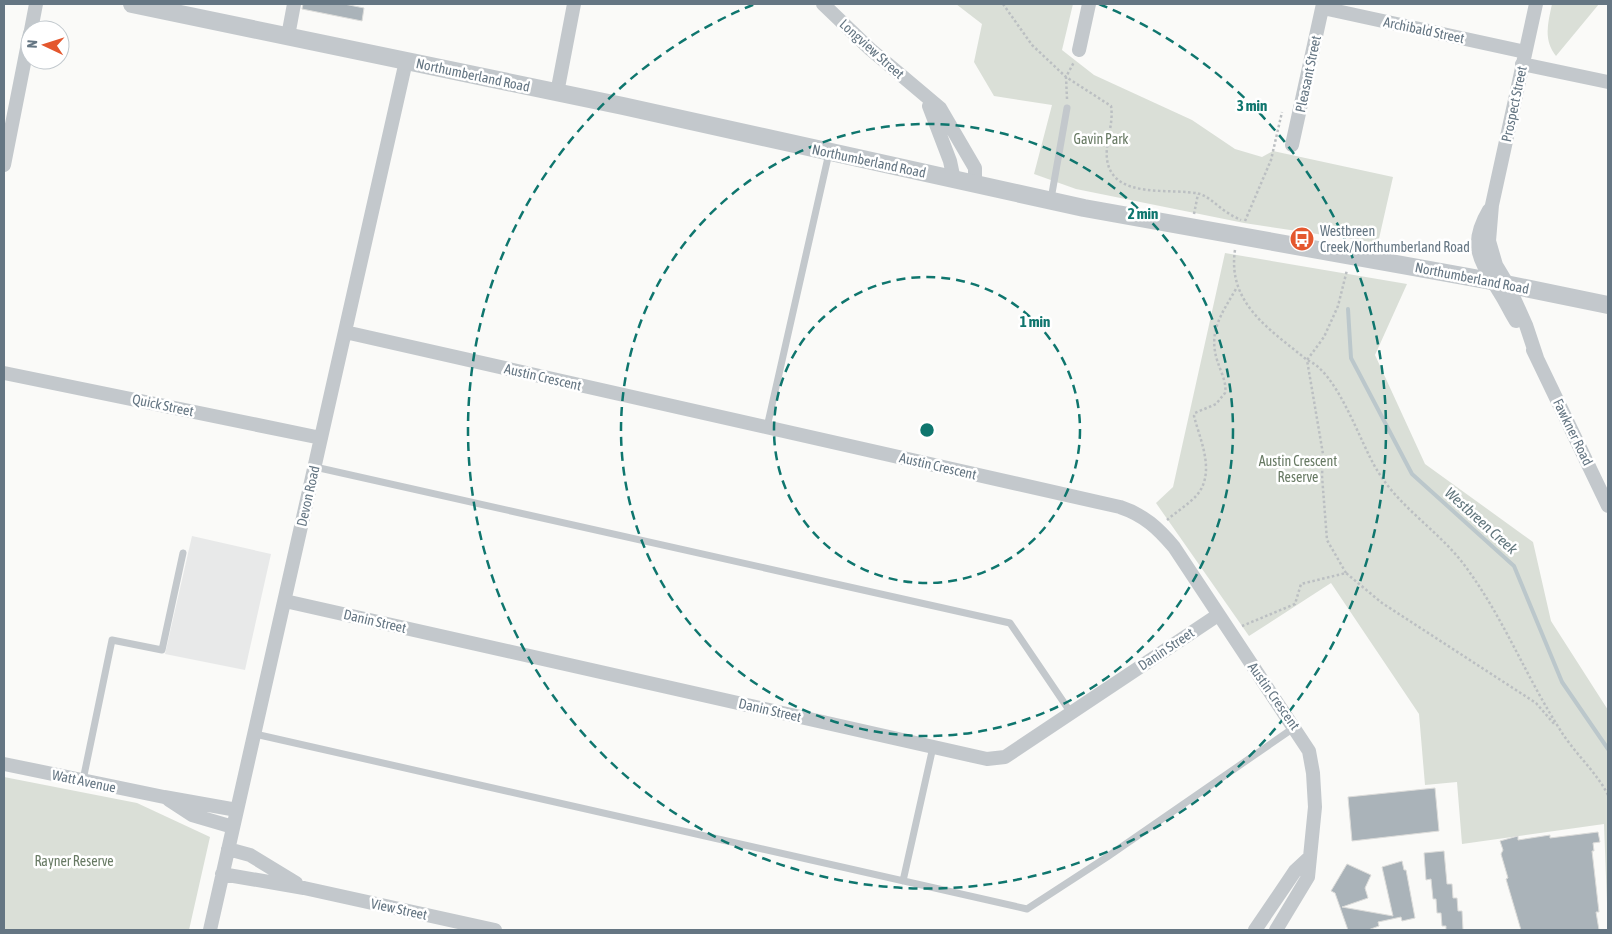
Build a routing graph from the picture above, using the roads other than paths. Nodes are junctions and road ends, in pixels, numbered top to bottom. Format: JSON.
{"nodes":[{"id":1,"x":36,"y":4,"type":"edge"},
{"id":2,"x":132,"y":4,"type":"edge"},
{"id":3,"x":294,"y":4,"type":"edge"},
{"id":4,"x":574,"y":4,"type":"edge"},
{"id":5,"x":823,"y":4,"type":"edge"},
{"id":6,"x":1090,"y":4,"type":"edge"},
{"id":7,"x":1536,"y":4,"type":"edge"},
{"id":8,"x":1323,"y":6,"type":"edge"},
{"id":9,"x":32,"y":20,"type":"edge"},
{"id":10,"x":288,"y":36,"type":"junction"},
{"id":11,"x":1079,"y":50,"type":"road end"},
{"id":12,"x":1524,"y":58,"type":"junction"},
{"id":13,"x":406,"y":61,"type":"junction"},
{"id":14,"x":22,"y":70,"type":"edge"},
{"id":15,"x":1608,"y":82,"type":"edge"},
{"id":16,"x":557,"y":93,"type":"junction"},
{"id":17,"x":922,"y":94,"type":"junction"},
{"id":18,"x":1067,"y":108,"type":"road end"},
{"id":19,"x":1292,"y":145,"type":"dead end"},
{"id":20,"x":829,"y":152,"type":"junction"},
{"id":21,"x":4,"y":166,"type":"edge"},
{"id":22,"x":954,"y":180,"type":"junction"},
{"id":23,"x":975,"y":184,"type":"junction"},
{"id":24,"x":1050,"y":202,"type":"junction"},
{"id":25,"x":1500,"y":283,"type":"junction"},
{"id":26,"x":1608,"y":305,"type":"edge"},
{"id":27,"x":345,"y":332,"type":"junction"},
{"id":28,"x":4,"y":373,"type":"edge"},
{"id":29,"x":767,"y":427,"type":"junction"},
{"id":30,"x":322,"y":438,"type":"junction"},
{"id":31,"x":314,"y":467,"type":"junction"},
{"id":32,"x":1605,"y":494,"type":"edge"},
{"id":33,"x":1608,"y":506,"type":"edge"},
{"id":34,"x":183,"y":553,"type":"dead end"},
{"id":35,"x":285,"y":601,"type":"junction"},
{"id":36,"x":1218,"y":615,"type":"junction"},
{"id":37,"x":1071,"y":713,"type":"junction"},
{"id":38,"x":1295,"y":727,"type":"junction"},
{"id":39,"x":255,"y":734,"type":"junction"},
{"id":40,"x":933,"y":747,"type":"junction"},
{"id":41,"x":4,"y":764,"type":"edge"},
{"id":42,"x":83,"y":780,"type":"junction"},
{"id":43,"x":164,"y":797,"type":"junction"},
{"id":44,"x":237,"y":810,"type":"junction"},
{"id":45,"x":233,"y":827,"type":"junction"},
{"id":46,"x":228,"y":849,"type":"junction"},
{"id":47,"x":1309,"y":858,"type":"junction"},
{"id":48,"x":222,"y":874,"type":"junction"},
{"id":49,"x":904,"y":881,"type":"junction"},
{"id":50,"x":304,"y":888,"type":"junction"},
{"id":51,"x":210,"y":930,"type":"edge"},
{"id":52,"x":492,"y":930,"type":"edge"},
{"id":53,"x":1254,"y":930,"type":"edge"},
{"id":54,"x":1276,"y":930,"type":"edge"}],
"edges":[{"from":1,"to":9,"type":"street"},
{"from":2,"to":10,"type":"street","name":"Northumberland Road"},
{"from":3,"to":10,"type":"street"},
{"from":4,"to":16,"type":"street"},
{"from":5,"to":17,"type":"street","name":"Longview Street"},
{"from":6,"to":11,"type":"street"},
{"from":7,"to":12,"type":"street","name":"Prospect Street"},
{"from":8,"to":12,"type":"street","name":"Archibald Street"},
{"from":8,"to":19,"type":"street","name":"Pleasant Street"},
{"from":10,"to":13,"type":"street","name":"Northumberland Road"},
{"from":12,"to":15,"type":"street","name":"Archibald Street"},
{"from":12,"to":25,"type":"street","name":"Prospect Street"},
{"from":13,"to":16,"type":"street","name":"Northumberland Road"},
{"from":13,"to":27,"type":"street","name":"Devon Road"},
{"from":14,"to":21,"type":"street"},
{"from":16,"to":20,"type":"street","name":"Northumberland Road"},
{"from":17,"to":22,"type":"street","name":"Longview Street"},
{"from":17,"to":23,"type":"street","name":"Longview Street"},
{"from":18,"to":24,"type":"lane"},
{"from":20,"to":22,"type":"street","name":"Northumberland Road"},
{"from":20,"to":29,"type":"lane"},
{"from":22,"to":23,"type":"street","name":"Northumberland Road"},
{"from":23,"to":24,"type":"street","name":"Northumberland Road"},
{"from":24,"to":25,"type":"street","name":"Northumberland Road"},
{"from":25,"to":26,"type":"street","name":"Northumberland Road"},
{"from":25,"to":32,"type":"street","name":"Fawkner Road"},
{"from":27,"to":29,"type":"street","name":"Austin Crescent"},
{"from":27,"to":30,"type":"street","name":"Devon Road"},
{"from":28,"to":30,"type":"street","name":"Quick Street"},
{"from":29,"to":36,"type":"street","name":"Austin Crescent"},
{"from":30,"to":31,"type":"street","name":"Devon Road"},
{"from":31,"to":35,"type":"street","name":"Devon Road"},
{"from":31,"to":37,"type":"lane"},
{"from":32,"to":33,"type":"street","name":"Fawkner Road"},
{"from":34,"to":42,"type":"lane"},
{"from":35,"to":39,"type":"street","name":"Devon Road"},
{"from":35,"to":40,"type":"street","name":"Danin Street"},
{"from":36,"to":37,"type":"street","name":"Danin Street"},
{"from":36,"to":38,"type":"street","name":"Austin Crescent"},
{"from":37,"to":40,"type":"street","name":"Danin Street"},
{"from":38,"to":47,"type":"street","name":"Austin Crescent"},
{"from":38,"to":49,"type":"lane"},
{"from":39,"to":44,"type":"street","name":"Devon Road"},
{"from":39,"to":49,"type":"lane"},
{"from":40,"to":49,"type":"lane"},
{"from":41,"to":42,"type":"street","name":"Watt Avenue"},
{"from":42,"to":43,"type":"street","name":"Watt Avenue"},
{"from":43,"to":44,"type":"street","name":"Watt Avenue"},
{"from":43,"to":45,"type":"street","name":"Watt Avenue"},
{"from":44,"to":45,"type":"street","name":"Devon Road"},
{"from":45,"to":46,"type":"street","name":"Devon Road"},
{"from":46,"to":48,"type":"street","name":"Devon Road"},
{"from":46,"to":50,"type":"street","name":"View Street"},
{"from":47,"to":53,"type":"street"},
{"from":47,"to":54,"type":"street","name":"Austin Crescent"},
{"from":48,"to":50,"type":"street","name":"View Street"},
{"from":48,"to":51,"type":"street","name":"Devon Road"},
{"from":50,"to":52,"type":"street","name":"View Street"}]}
